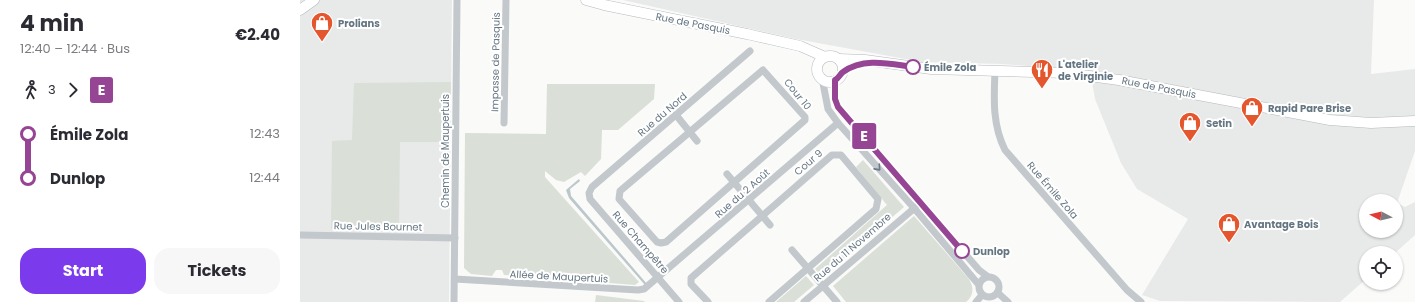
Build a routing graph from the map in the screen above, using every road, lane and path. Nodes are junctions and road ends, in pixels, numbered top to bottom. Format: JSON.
{"nodes":[{"id":1,"x":314,"y":0,"type":"edge"},
{"id":2,"x":457,"y":0,"type":"edge"},
{"id":3,"x":506,"y":0,"type":"edge"},
{"id":4,"x":586,"y":0,"type":"edge"},
{"id":5,"x":300,"y":10,"type":"edge"},
{"id":6,"x":800,"y":46,"type":"junction"},
{"id":7,"x":750,"y":51,"type":"dead end"},
{"id":8,"x":825,"y":57,"type":"junction"},
{"id":9,"x":838,"y":59,"type":"junction"},
{"id":10,"x":878,"y":62,"type":"junction"},
{"id":11,"x":818,"y":66,"type":"junction"},
{"id":12,"x":995,"y":70,"type":"junction"},
{"id":13,"x":842,"y":72,"type":"junction"},
{"id":14,"x":822,"y":78,"type":"junction"},
{"id":15,"x":835,"y":80,"type":"junction"},
{"id":16,"x":676,"y":115,"type":"junction"},
{"id":17,"x":1415,"y":121,"type":"edge"},
{"id":18,"x":504,"y":123,"type":"dead end"},
{"id":19,"x":838,"y":123,"type":"junction"},
{"id":20,"x":689,"y":131,"type":"junction"},
{"id":21,"x":697,"y":141,"type":"dead end"},
{"id":22,"x":727,"y":174,"type":"dead end"},
{"id":23,"x":734,"y":182,"type":"junction"},
{"id":24,"x":589,"y":193,"type":"joint"},
{"id":25,"x":748,"y":200,"type":"junction"},
{"id":26,"x":920,"y":203,"type":"junction"},
{"id":27,"x":914,"y":208,"type":"junction"},
{"id":28,"x":762,"y":215,"type":"junction"},
{"id":29,"x":770,"y":225,"type":"dead end"},
{"id":30,"x":300,"y":235,"type":"edge"},
{"id":31,"x":455,"y":238,"type":"junction"},
{"id":32,"x":792,"y":250,"type":"dead end"},
{"id":33,"x":808,"y":268,"type":"junction"},
{"id":34,"x":987,"y":276,"type":"junction"},
{"id":35,"x":658,"y":278,"type":"junction"},
{"id":36,"x":454,"y":279,"type":"junction"},
{"id":37,"x":823,"y":286,"type":"junction"},
{"id":38,"x":979,"y":286,"type":"junction"},
{"id":39,"x":998,"y":292,"type":"junction"},
{"id":40,"x":982,"y":295,"type":"junction"},
{"id":41,"x":454,"y":302,"type":"edge"},
{"id":42,"x":679,"y":302,"type":"edge"},
{"id":43,"x":708,"y":302,"type":"edge"},
{"id":44,"x":769,"y":302,"type":"edge"},
{"id":45,"x":804,"y":302,"type":"edge"},
{"id":46,"x":837,"y":302,"type":"edge"},
{"id":47,"x":976,"y":302,"type":"edge"},
{"id":48,"x":1008,"y":302,"type":"edge"},
{"id":49,"x":1141,"y":302,"type":"edge"}],
"edges":[{"from":1,"to":5,"type":"main road"},
{"from":2,"to":31,"type":"street","name":"Chemin de Maupertuis"},
{"from":3,"to":18,"type":"street","name":"Impasse de Pasquis"},
{"from":4,"to":6,"type":"main road","name":"Rue de Pasquis"},
{"from":6,"to":8,"type":"main road","name":"Rue de Pasquis"},
{"from":6,"to":11,"type":"main road"},
{"from":7,"to":16,"type":"street","name":"Rue du Nord"},
{"from":8,"to":9,"type":"main road"},
{"from":8,"to":11,"type":"main road"},
{"from":9,"to":10,"type":"main road","name":"Rue de Pasquis"},
{"from":9,"to":13,"type":"main road"},
{"from":10,"to":12,"type":"main road","name":"Rue de Pasquis"},
{"from":10,"to":13,"type":"main road","name":"Rue de Pasquis"},
{"from":11,"to":14,"type":"main road"},
{"from":12,"to":17,"type":"main road","name":"Rue de Pasquis"},
{"from":12,"to":49,"type":"street","name":"Rue Émile Zola"},
{"from":13,"to":15,"type":"main road"},
{"from":14,"to":15,"type":"main road"},
{"from":14,"to":19,"type":"street"},
{"from":15,"to":26,"type":"street"},
{"from":16,"to":20,"type":"street"},
{"from":16,"to":24,"type":"street","name":"Rue du Nord"},
{"from":19,"to":25,"type":"street","name":"Rue du 2 Août"},
{"from":19,"to":27,"type":"street","one_way":true},
{"from":20,"to":21,"type":"street"},
{"from":20,"to":23,"type":"street","name":"Cour 10"},
{"from":20,"to":23,"type":"street","name":"Cour 10"},
{"from":22,"to":23,"type":"street"},
{"from":23,"to":25,"type":"street"},
{"from":24,"to":35,"type":"street","name":"Rue Champêtre"},
{"from":25,"to":28,"type":"street"},
{"from":25,"to":35,"type":"street","name":"Rue du 2 Août"},
{"from":26,"to":27,"type":"street","name":"Rue du 11 Novembre"},
{"from":26,"to":34,"type":"street"},
{"from":27,"to":37,"type":"street","name":"Rue du 11 Novembre"},
{"from":27,"to":38,"type":"street"},
{"from":28,"to":29,"type":"street"},
{"from":28,"to":33,"type":"street","name":"Cour 9"},
{"from":28,"to":43,"type":"street","name":"Cour 9"},
{"from":30,"to":31,"type":"street","name":"Rue Jules Bournet"},
{"from":31,"to":36,"type":"street","name":"Chemin de Maupertuis"},
{"from":32,"to":33,"type":"street"},
{"from":33,"to":37,"type":"street"},
{"from":33,"to":44,"type":"street","name":"Cour 9"},
{"from":34,"to":38,"type":"street"},
{"from":34,"to":39,"type":"street"},
{"from":35,"to":36,"type":"street","name":"Allée de Maupertuis"},
{"from":35,"to":42,"type":"street","name":"Rue Champêtre"},
{"from":36,"to":41,"type":"street","name":"Chemin de Maupertuis"},
{"from":37,"to":45,"type":"street","name":"Rue du 11 Novembre"},
{"from":37,"to":46,"type":"street"},
{"from":38,"to":40,"type":"street"},
{"from":39,"to":40,"type":"street"},
{"from":39,"to":48,"type":"street"},
{"from":40,"to":47,"type":"street"}]}
